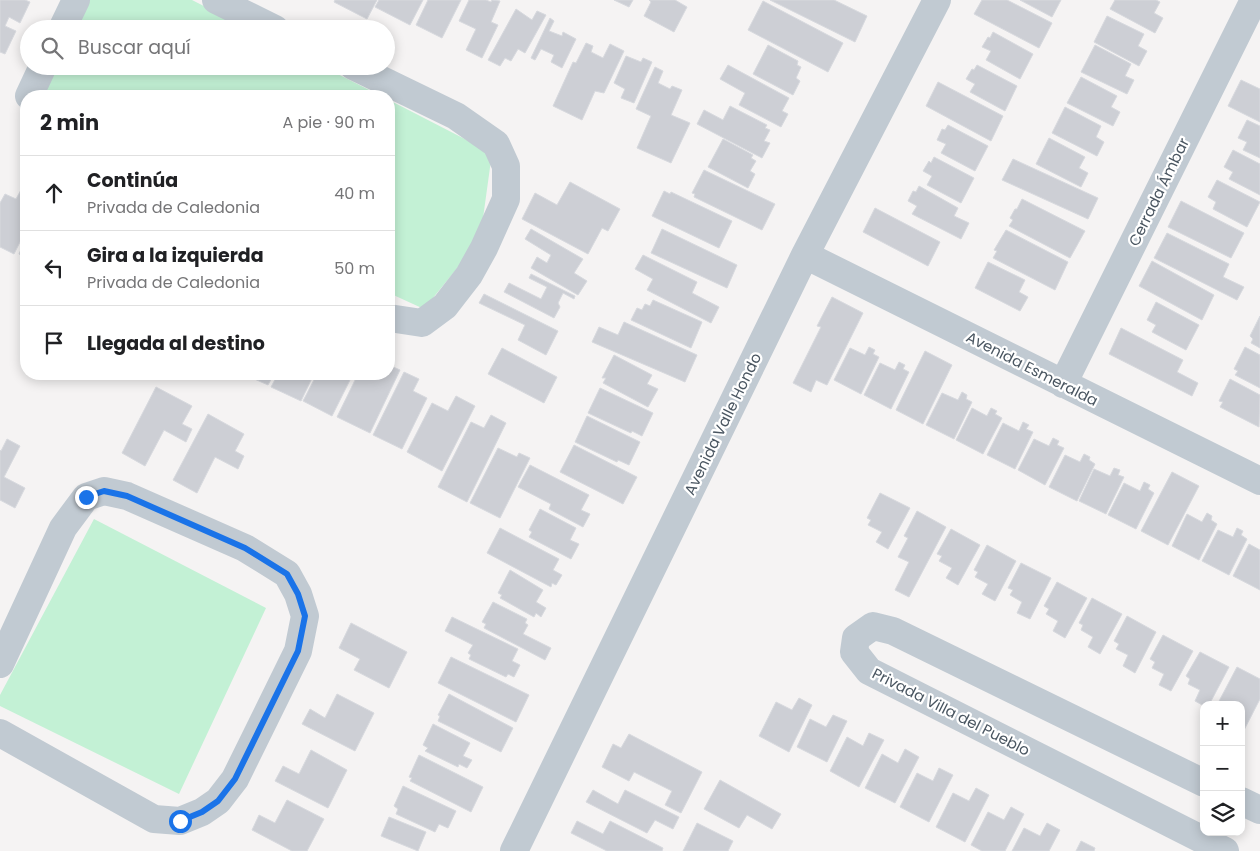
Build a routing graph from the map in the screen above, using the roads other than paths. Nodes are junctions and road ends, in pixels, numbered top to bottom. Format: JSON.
{"nodes":[{"id":1,"x":76,"y":0,"type":"edge"},
{"id":2,"x":216,"y":0,"type":"edge"},
{"id":3,"x":937,"y":0,"type":"edge"},
{"id":4,"x":1254,"y":0,"type":"edge"},
{"id":5,"x":66,"y":20,"type":"edge"},
{"id":6,"x":257,"y":20,"type":"edge"},
{"id":7,"x":39,"y":75,"type":"edge"},
{"id":8,"x":372,"y":75,"type":"edge"},
{"id":9,"x":32,"y":90,"type":"edge"},
{"id":10,"x":805,"y":255,"type":"junction"},
{"id":11,"x":395,"y":319,"type":"edge"},
{"id":12,"x":1063,"y":384,"type":"junction"},
{"id":13,"x":1260,"y":481,"type":"edge"},
{"id":14,"x":0,"y":664,"type":"edge"},
{"id":15,"x":0,"y":733,"type":"edge"},
{"id":16,"x":1200,"y":781,"type":"edge"},
{"id":17,"x":1245,"y":803,"type":"edge"},
{"id":18,"x":1260,"y":810,"type":"edge"},
{"id":19,"x":514,"y":851,"type":"edge"},
{"id":20,"x":1225,"y":851,"type":"edge"}],
"edges":[{"from":1,"to":5,"type":"street"},
{"from":2,"to":6,"type":"street"},
{"from":3,"to":10,"type":"street","name":"Avenida Valle Hondo"},
{"from":4,"to":12,"type":"street","name":"Cerrada Ámbar"},
{"from":7,"to":9,"type":"street"},
{"from":8,"to":11,"type":"street"},
{"from":10,"to":12,"type":"street","name":"Avenida Esmeralda"},
{"from":10,"to":19,"type":"street","name":"Avenida Valle Hondo"},
{"from":12,"to":13,"type":"street","name":"Avenida Esmeralda"},
{"from":14,"to":15,"type":"street"},
{"from":16,"to":20,"type":"street","name":"Privada Villa del Pueblo"},
{"from":17,"to":18,"type":"street"}]}
